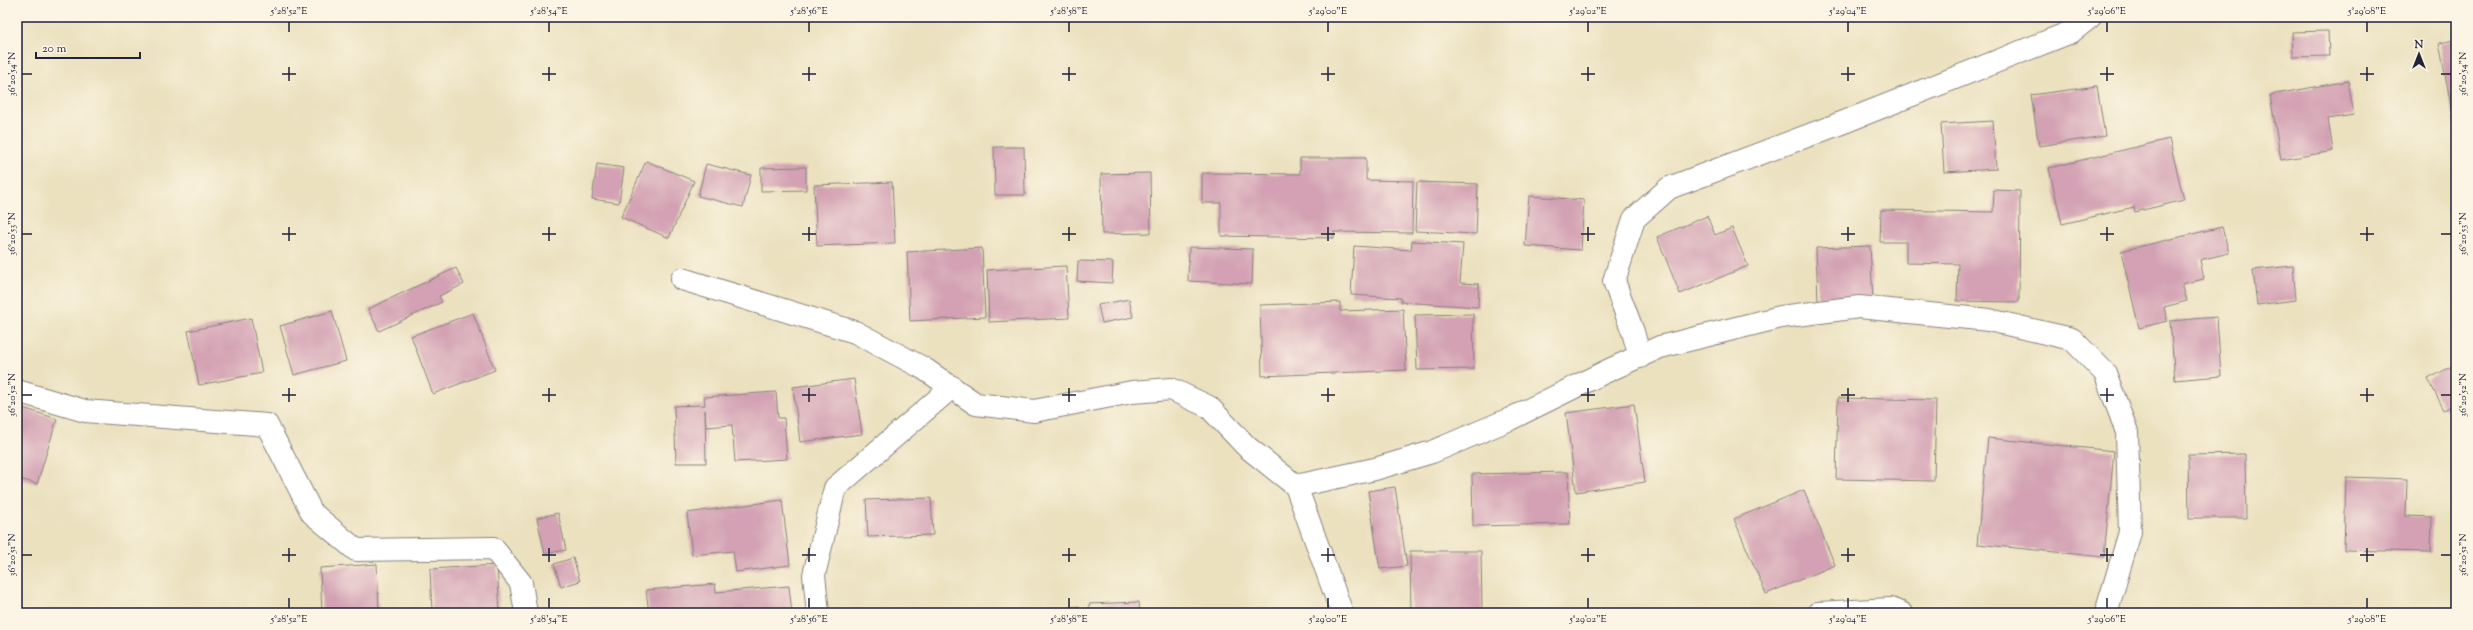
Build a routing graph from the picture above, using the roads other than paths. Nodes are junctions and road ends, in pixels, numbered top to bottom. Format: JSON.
{"nodes":[{"id":1,"x":2090,"y":17,"type":"edge"},
{"id":2,"x":682,"y":279,"type":"dead end"},
{"id":3,"x":1640,"y":357,"type":"junction"},
{"id":4,"x":952,"y":387,"type":"junction"},
{"id":5,"x":17,"y":391,"type":"edge"},
{"id":6,"x":1296,"y":486,"type":"junction"},
{"id":7,"x":526,"y":613,"type":"edge"},
{"id":8,"x":818,"y":613,"type":"edge"},
{"id":9,"x":1342,"y":613,"type":"edge"},
{"id":10,"x":1818,"y":613,"type":"edge"},
{"id":11,"x":1901,"y":613,"type":"edge"},
{"id":12,"x":2106,"y":613,"type":"edge"}],
"edges":[{"from":1,"to":3,"type":"street"},
{"from":2,"to":4,"type":"street"},
{"from":3,"to":6,"type":"street"},
{"from":3,"to":12,"type":"street"},
{"from":4,"to":6,"type":"street"},
{"from":4,"to":8,"type":"street"},
{"from":5,"to":7,"type":"street"},
{"from":6,"to":9,"type":"street"},
{"from":10,"to":11,"type":"street"}]}
